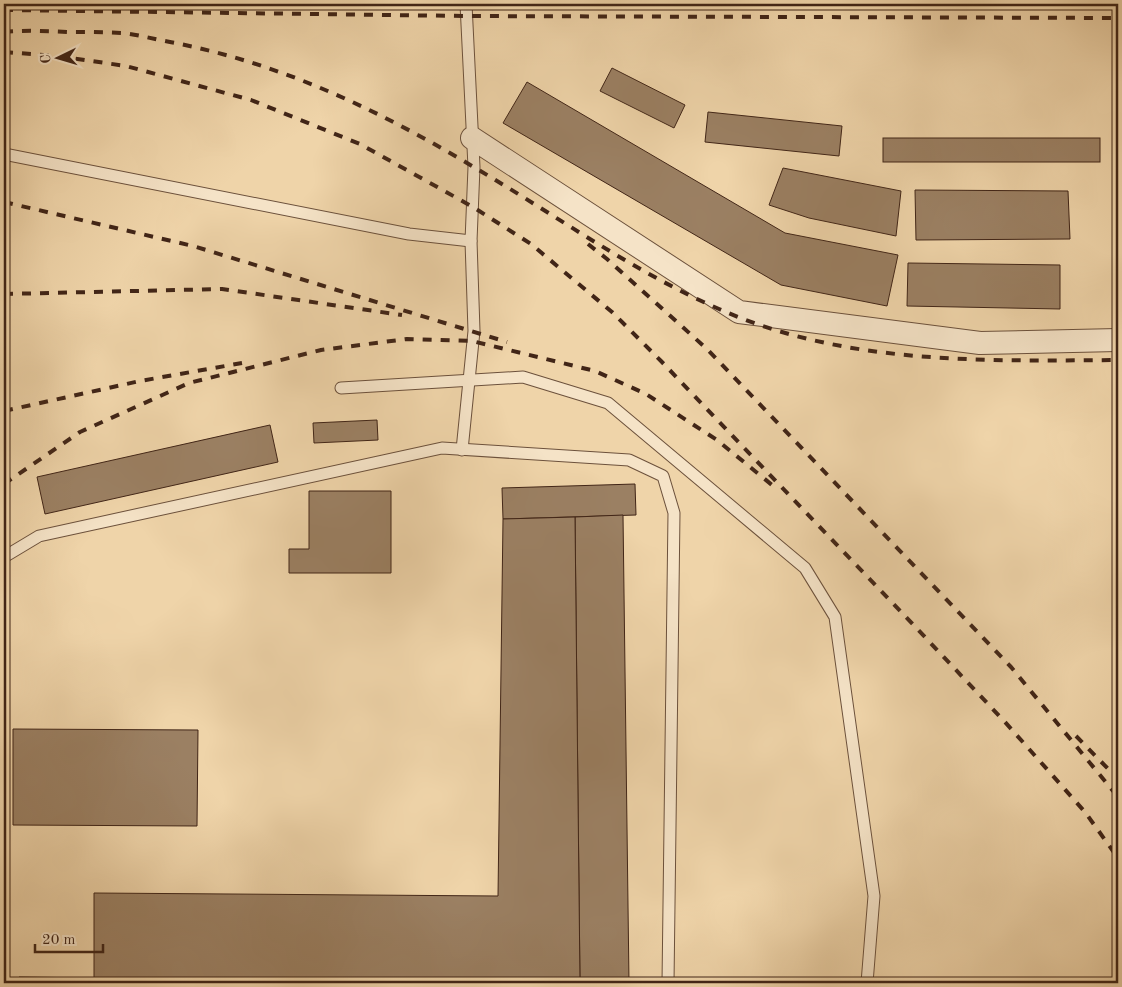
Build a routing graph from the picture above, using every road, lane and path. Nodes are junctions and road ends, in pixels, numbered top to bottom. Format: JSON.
{"nodes":[{"id":1,"x":466,"y":4,"type":"edge"},
{"id":2,"x":472,"y":138,"type":"junction"},
{"id":3,"x":4,"y":154,"type":"edge"},
{"id":4,"x":471,"y":241,"type":"junction"},
{"id":5,"x":1118,"y":340,"type":"edge"},
{"id":6,"x":468,"y":380,"type":"junction"},
{"id":7,"x":341,"y":388,"type":"dead end"},
{"id":8,"x":462,"y":450,"type":"junction"},
{"id":9,"x":4,"y":557,"type":"edge"},
{"id":10,"x":668,"y":983,"type":"edge"},
{"id":11,"x":866,"y":983,"type":"edge"}],
"edges":[{"from":1,"to":2,"type":"lane"},
{"from":2,"to":4,"type":"lane"},
{"from":2,"to":5,"type":"street"},
{"from":3,"to":4,"type":"lane"},
{"from":4,"to":6,"type":"lane"},
{"from":6,"to":7,"type":"lane"},
{"from":6,"to":8,"type":"lane"},
{"from":6,"to":11,"type":"lane"},
{"from":8,"to":9,"type":"lane"},
{"from":8,"to":10,"type":"lane"}]}
